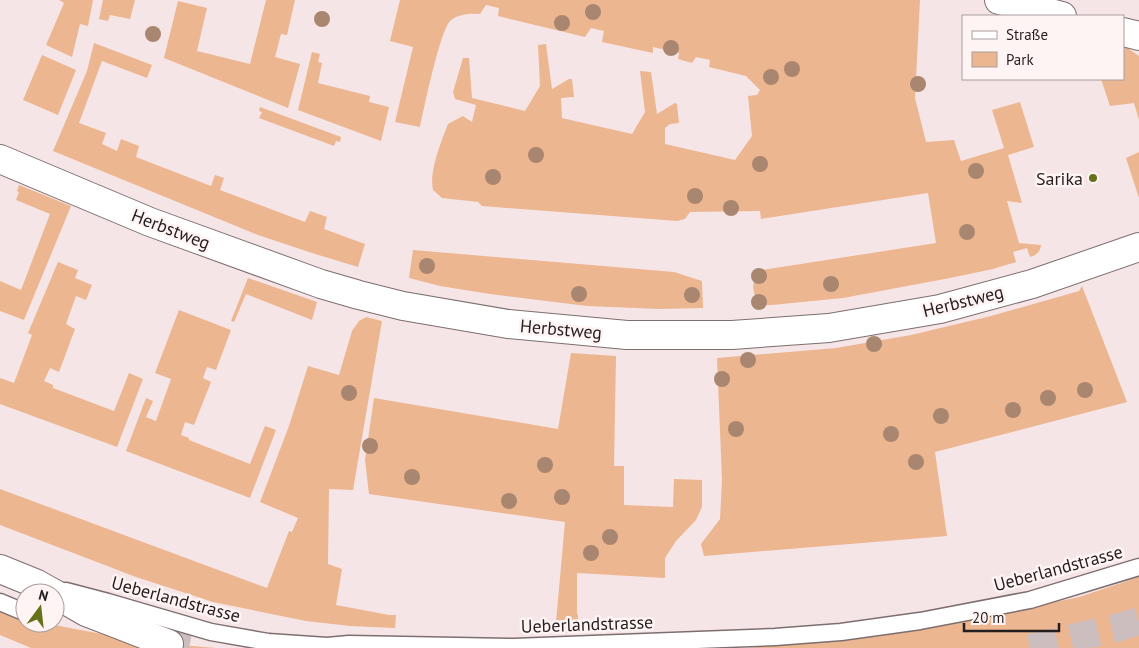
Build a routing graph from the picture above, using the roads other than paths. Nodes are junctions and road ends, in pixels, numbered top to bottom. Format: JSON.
{"nodes":[{"id":1,"x":998,"y":0,"type":"edge"},
{"id":2,"x":1058,"y":15,"type":"edge"},
{"id":3,"x":1124,"y":32,"type":"edge"},
{"id":4,"x":1139,"y":36,"type":"edge"},
{"id":5,"x":0,"y":159,"type":"edge"},
{"id":6,"x":1139,"y":247,"type":"edge"},
{"id":7,"x":1139,"y":567,"type":"edge"},
{"id":8,"x":0,"y":569,"type":"edge"},
{"id":9,"x":32,"y":583,"type":"edge"},
{"id":10,"x":65,"y":593,"type":"edge"},
{"id":11,"x":65,"y":600,"type":"edge"},
{"id":12,"x":0,"y":602,"type":"edge"},
{"id":13,"x":15,"y":608,"type":"edge"},
{"id":14,"x":169,"y":644,"type":"dead end"}],
"edges":[{"from":1,"to":2,"type":"main road"},
{"from":3,"to":4,"type":"main road"},
{"from":5,"to":6,"type":"main road","name":"Herbstweg"},
{"from":7,"to":10,"type":"lane","name":"Ueberlandstrasse"},
{"from":8,"to":9,"type":"main road"},
{"from":11,"to":14,"type":"main road"},
{"from":12,"to":13,"type":"lane"}]}
